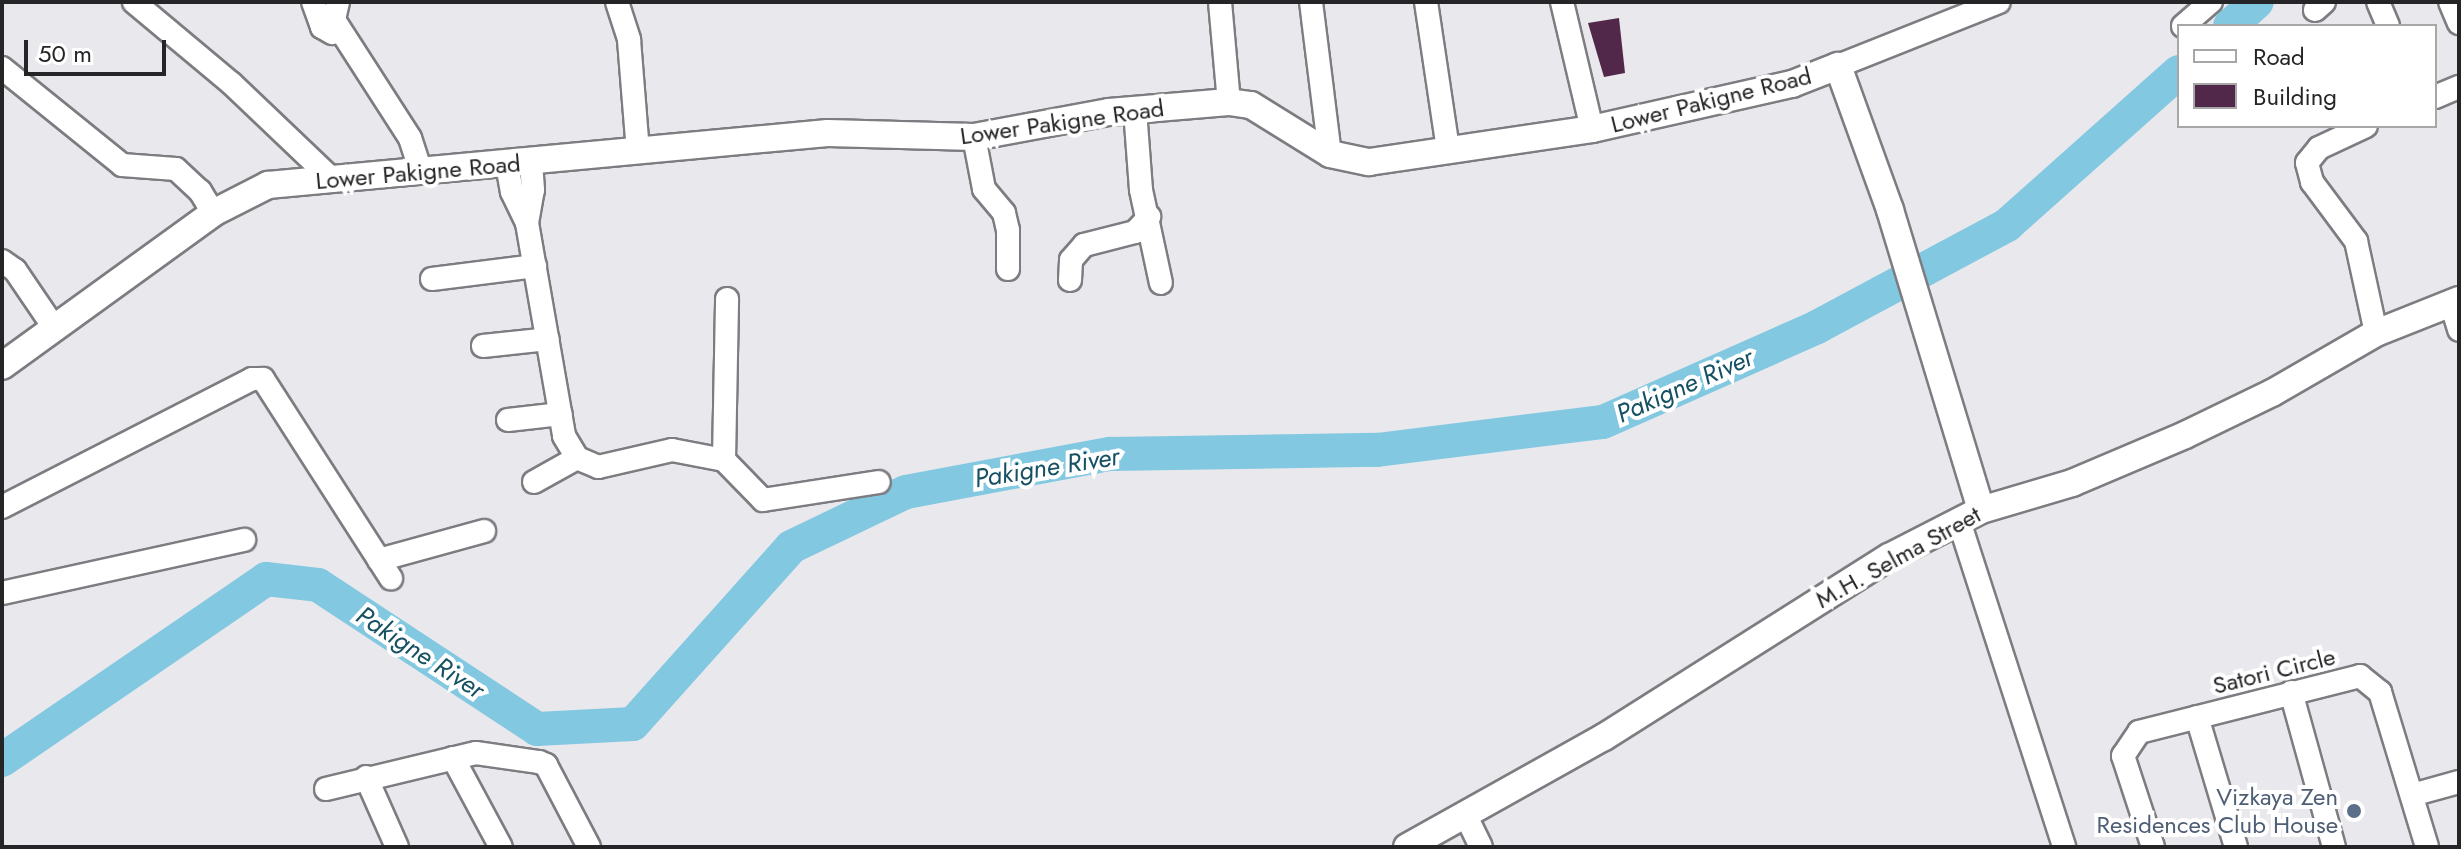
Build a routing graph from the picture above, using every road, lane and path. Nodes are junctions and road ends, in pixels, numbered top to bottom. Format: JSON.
{"nodes":[{"id":1,"x":134,"y":2,"type":"edge"},
{"id":2,"x":313,"y":2,"type":"edge"},
{"id":3,"x":338,"y":2,"type":"edge"},
{"id":4,"x":617,"y":2,"type":"edge"},
{"id":5,"x":1220,"y":2,"type":"edge"},
{"id":6,"x":1311,"y":2,"type":"edge"},
{"id":7,"x":1426,"y":2,"type":"edge"},
{"id":8,"x":1562,"y":2,"type":"edge"},
{"id":9,"x":1999,"y":2,"type":"edge"},
{"id":10,"x":2378,"y":2,"type":"edge"},
{"id":11,"x":2450,"y":2,"type":"edge"},
{"id":12,"x":2459,"y":23,"type":"edge"},
{"id":13,"x":2387,"y":24,"type":"edge"},
{"id":14,"x":341,"y":32,"type":"junction"},
{"id":15,"x":1838,"y":66,"type":"junction"},
{"id":16,"x":2,"y":68,"type":"edge"},
{"id":17,"x":2459,"y":87,"type":"edge"},
{"id":18,"x":2437,"y":96,"type":"edge"},
{"id":19,"x":1229,"y":102,"type":"junction"},
{"id":20,"x":1135,"y":110,"type":"junction"},
{"id":21,"x":2362,"y":128,"type":"edge"},
{"id":22,"x":1592,"y":129,"type":"junction"},
{"id":23,"x":974,"y":137,"type":"junction"},
{"id":24,"x":1448,"y":149,"type":"junction"},
{"id":25,"x":638,"y":151,"type":"junction"},
{"id":26,"x":1330,"y":154,"type":"junction"},
{"id":27,"x":519,"y":163,"type":"junction"},
{"id":28,"x":421,"y":172,"type":"junction"},
{"id":29,"x":333,"y":180,"type":"junction"},
{"id":30,"x":213,"y":213,"type":"junction"},
{"id":31,"x":1149,"y":217,"type":"junction"},
{"id":32,"x":2,"y":261,"type":"edge"},
{"id":33,"x":535,"y":266,"type":"junction"},
{"id":34,"x":1008,"y":269,"type":"dead end"},
{"id":35,"x":432,"y":279,"type":"dead end"},
{"id":36,"x":1070,"y":280,"type":"dead end"},
{"id":37,"x":1161,"y":283,"type":"dead end"},
{"id":38,"x":727,"y":299,"type":"dead end"},
{"id":39,"x":2455,"y":301,"type":"edge"},
{"id":40,"x":53,"y":326,"type":"junction"},
{"id":41,"x":2459,"y":330,"type":"edge"},
{"id":42,"x":2376,"y":333,"type":"junction"},
{"id":43,"x":548,"y":339,"type":"junction"},
{"id":44,"x":483,"y":346,"type":"dead end"},
{"id":45,"x":2,"y":366,"type":"edge"},
{"id":46,"x":561,"y":414,"type":"junction"},
{"id":47,"x":508,"y":420,"type":"dead end"},
{"id":48,"x":577,"y":458,"type":"junction"},
{"id":49,"x":724,"y":460,"type":"junction"},
{"id":50,"x":534,"y":482,"type":"dead end"},
{"id":51,"x":879,"y":482,"type":"dead end"},
{"id":52,"x":2,"y":507,"type":"edge"},
{"id":53,"x":1970,"y":515,"type":"junction"},
{"id":54,"x":484,"y":531,"type":"dead end"},
{"id":55,"x":244,"y":540,"type":"dead end"},
{"id":56,"x":2,"y":593,"type":"edge"},
{"id":57,"x":2291,"y":692,"type":"junction"},
{"id":58,"x":2197,"y":717,"type":"junction"},
{"id":59,"x":453,"y":758,"type":"junction"},
{"id":60,"x":366,"y":777,"type":"junction"},
{"id":61,"x":2459,"y":782,"type":"edge"},
{"id":62,"x":326,"y":789,"type":"dead end"},
{"id":63,"x":2412,"y":795,"type":"junction"},
{"id":64,"x":1466,"y":816,"type":"junction"},
{"id":65,"x":397,"y":847,"type":"edge"},
{"id":66,"x":501,"y":847,"type":"edge"},
{"id":67,"x":589,"y":847,"type":"edge"},
{"id":68,"x":1407,"y":847,"type":"edge"},
{"id":69,"x":1481,"y":847,"type":"edge"},
{"id":70,"x":2064,"y":847,"type":"edge"},
{"id":71,"x":2153,"y":847,"type":"edge"},
{"id":72,"x":2236,"y":847,"type":"edge"},
{"id":73,"x":2334,"y":847,"type":"edge"},
{"id":74,"x":2427,"y":847,"type":"edge"}],
"edges":[{"from":1,"to":29,"type":"street"},
{"from":2,"to":14,"type":"street"},
{"from":3,"to":14,"type":"street"},
{"from":4,"to":25,"type":"street"},
{"from":5,"to":19,"type":"street"},
{"from":6,"to":26,"type":"street"},
{"from":7,"to":24,"type":"street"},
{"from":8,"to":22,"type":"street"},
{"from":9,"to":15,"type":"street","name":"Lower Pakigne Road"},
{"from":10,"to":13,"type":"street"},
{"from":11,"to":12,"type":"street"},
{"from":14,"to":28,"type":"street"},
{"from":15,"to":22,"type":"street","name":"Lower Pakigne Road"},
{"from":15,"to":53,"type":"street"},
{"from":16,"to":30,"type":"street"},
{"from":17,"to":18,"type":"street"},
{"from":19,"to":20,"type":"street","name":"Lower Pakigne Road"},
{"from":19,"to":26,"type":"street","name":"Lower Pakigne Road"},
{"from":20,"to":23,"type":"street","name":"Lower Pakigne Road"},
{"from":20,"to":31,"type":"street"},
{"from":21,"to":42,"type":"street"},
{"from":22,"to":24,"type":"street","name":"Lower Pakigne Road"},
{"from":23,"to":25,"type":"street","name":"Lower Pakigne Road"},
{"from":23,"to":34,"type":"street"},
{"from":24,"to":26,"type":"street","name":"Lower Pakigne Road"},
{"from":25,"to":27,"type":"street","name":"Lower Pakigne Road"},
{"from":27,"to":28,"type":"street","name":"Lower Pakigne Road"},
{"from":27,"to":33,"type":"street"},
{"from":28,"to":29,"type":"street","name":"Lower Pakigne Road"},
{"from":29,"to":30,"type":"street","name":"Lower Pakigne Road"},
{"from":30,"to":40,"type":"street","name":"Lower Pakigne Road"},
{"from":31,"to":36,"type":"street"},
{"from":31,"to":37,"type":"street"},
{"from":32,"to":40,"type":"street"},
{"from":33,"to":35,"type":"street"},
{"from":33,"to":43,"type":"street"},
{"from":38,"to":49,"type":"street"},
{"from":39,"to":41,"type":"street"},
{"from":39,"to":42,"type":"street","name":"M.H. Selma Street"},
{"from":40,"to":45,"type":"street","name":"Lower Pakigne Road"},
{"from":42,"to":53,"type":"street","name":"M.H. Selma Street"},
{"from":43,"to":44,"type":"street"},
{"from":43,"to":46,"type":"street"},
{"from":46,"to":47,"type":"street"},
{"from":46,"to":48,"type":"street"},
{"from":48,"to":49,"type":"street"},
{"from":48,"to":50,"type":"street"},
{"from":49,"to":51,"type":"street"},
{"from":52,"to":54,"type":"street"},
{"from":53,"to":64,"type":"street","name":"M.H. Selma Street"},
{"from":53,"to":70,"type":"street"},
{"from":55,"to":56,"type":"street"},
{"from":57,"to":58,"type":"street","name":"Satori Circle"},
{"from":57,"to":63,"type":"street","name":"Satori Circle"},
{"from":57,"to":73,"type":"street"},
{"from":58,"to":71,"type":"street","name":"Satori Circle"},
{"from":58,"to":72,"type":"street"},
{"from":59,"to":60,"type":"street"},
{"from":59,"to":66,"type":"street"},
{"from":59,"to":67,"type":"street"},
{"from":60,"to":62,"type":"street"},
{"from":60,"to":65,"type":"street"},
{"from":61,"to":63,"type":"street"},
{"from":63,"to":74,"type":"street","name":"Satori Circle"},
{"from":64,"to":68,"type":"street","name":"M.H. Selma Street"},
{"from":64,"to":69,"type":"street"}]}
